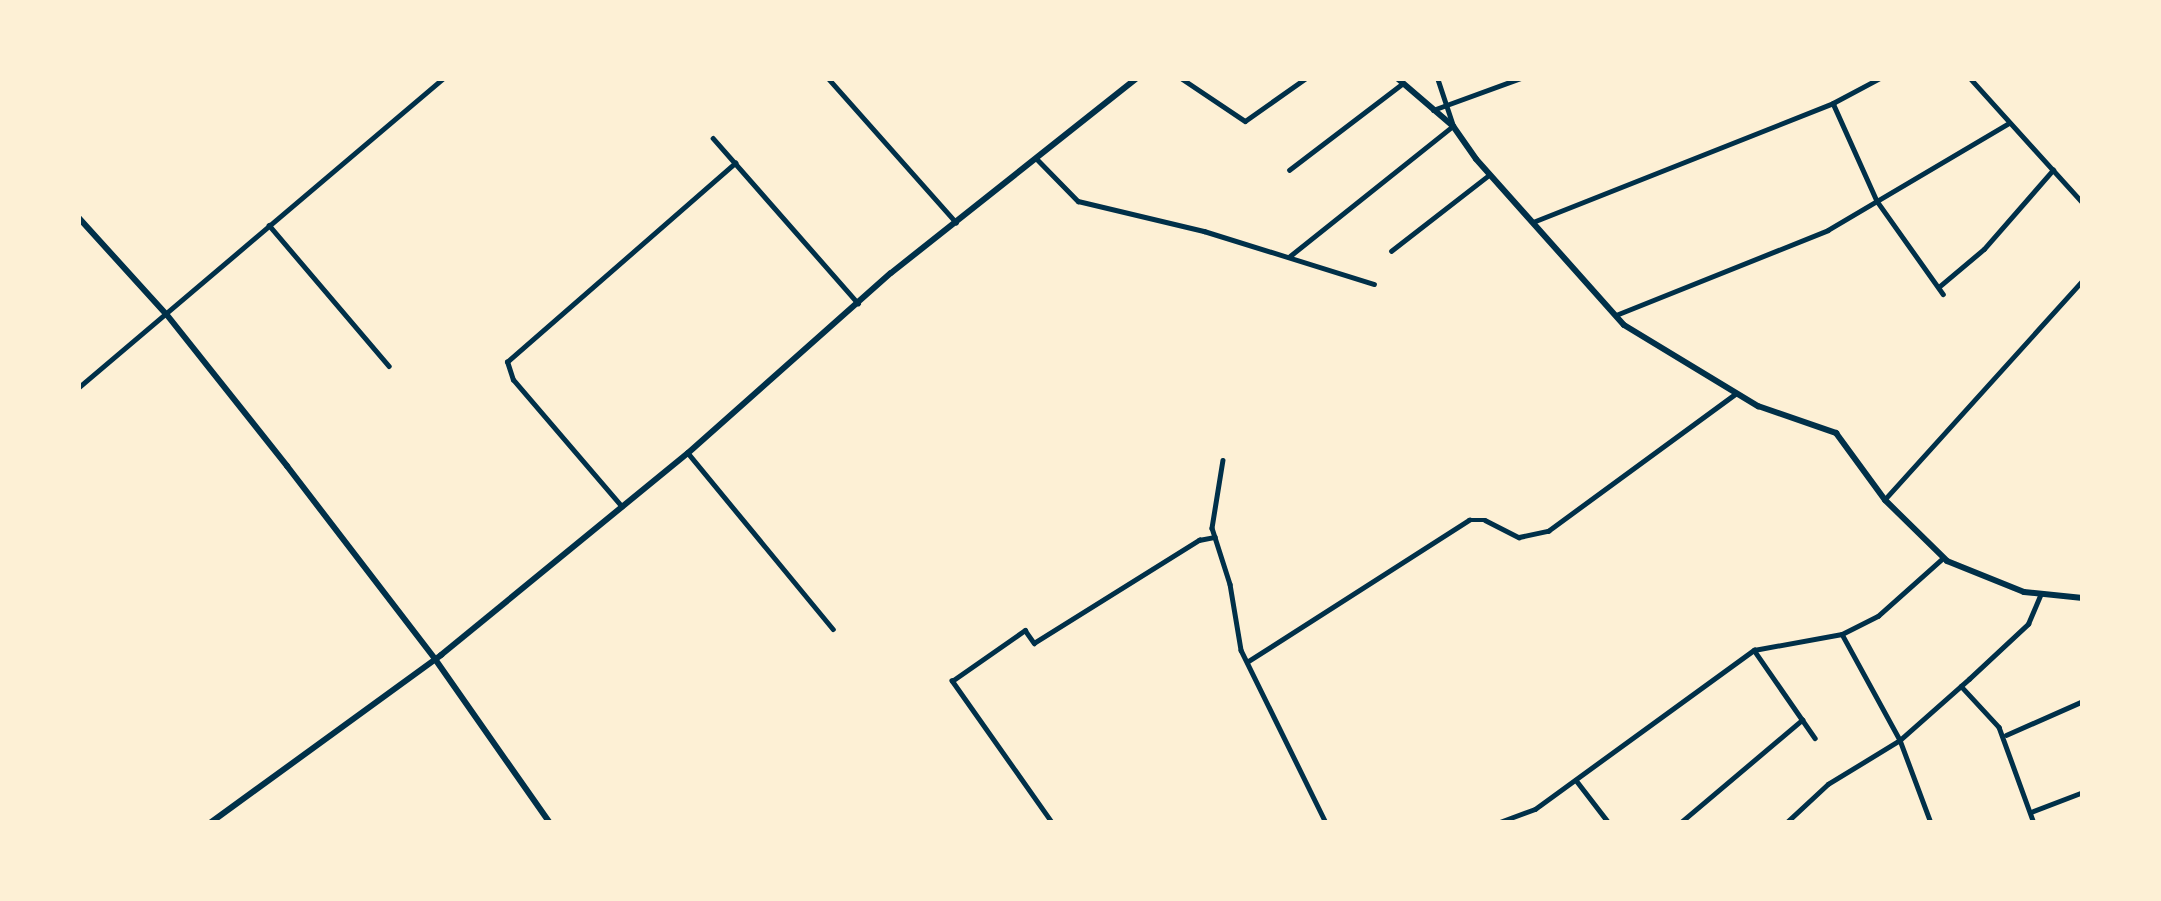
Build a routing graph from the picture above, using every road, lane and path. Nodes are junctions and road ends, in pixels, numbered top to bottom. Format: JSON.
{"nodes":[{"id":1,"x":444,"y":78,"type":"edge"},
{"id":2,"x":828,"y":78,"type":"edge"},
{"id":3,"x":1137,"y":78,"type":"edge"},
{"id":4,"x":1180,"y":78,"type":"edge"},
{"id":5,"x":1306,"y":78,"type":"edge"},
{"id":6,"x":1437,"y":78,"type":"edge"},
{"id":7,"x":1521,"y":78,"type":"edge"},
{"id":8,"x":1880,"y":78,"type":"edge"},
{"id":9,"x":1970,"y":78,"type":"edge"},
{"id":10,"x":1194,"y":80,"type":"edge"},
{"id":11,"x":1400,"y":81,"type":"edge"},
{"id":12,"x":1447,"y":103,"type":"junction"},
{"id":13,"x":1833,"y":103,"type":"junction"},
{"id":14,"x":1432,"y":110,"type":"junction"},
{"id":15,"x":2009,"y":123,"type":"junction"},
{"id":16,"x":1453,"y":125,"type":"junction"},
{"id":17,"x":713,"y":138,"type":"dead end"},
{"id":18,"x":1036,"y":158,"type":"junction"},
{"id":19,"x":735,"y":163,"type":"junction"},
{"id":20,"x":1289,"y":170,"type":"dead end"},
{"id":21,"x":2053,"y":170,"type":"junction"},
{"id":22,"x":1490,"y":175,"type":"junction"},
{"id":23,"x":1877,"y":201,"type":"junction"},
{"id":24,"x":2083,"y":203,"type":"edge"},
{"id":25,"x":78,"y":217,"type":"edge"},
{"id":26,"x":956,"y":222,"type":"junction"},
{"id":27,"x":1533,"y":222,"type":"junction"},
{"id":28,"x":269,"y":225,"type":"junction"},
{"id":29,"x":1391,"y":251,"type":"dead end"},
{"id":30,"x":1288,"y":258,"type":"junction"},
{"id":31,"x":2083,"y":280,"type":"edge"},
{"id":32,"x":1374,"y":284,"type":"dead end"},
{"id":33,"x":858,"y":303,"type":"junction"},
{"id":34,"x":167,"y":315,"type":"junction"},
{"id":35,"x":1614,"y":316,"type":"junction"},
{"id":36,"x":389,"y":366,"type":"dead end"},
{"id":37,"x":78,"y":388,"type":"edge"},
{"id":38,"x":1736,"y":394,"type":"junction"},
{"id":39,"x":688,"y":453,"type":"junction"},
{"id":40,"x":1223,"y":460,"type":"dead end"},
{"id":41,"x":1885,"y":500,"type":"junction"},
{"id":42,"x":622,"y":507,"type":"junction"},
{"id":43,"x":1215,"y":537,"type":"junction"},
{"id":44,"x":1943,"y":558,"type":"junction"},
{"id":45,"x":2041,"y":594,"type":"junction"},
{"id":46,"x":2083,"y":598,"type":"edge"},
{"id":47,"x":833,"y":628,"type":"dead end"},
{"id":48,"x":1842,"y":634,"type":"junction"},
{"id":49,"x":1754,"y":650,"type":"junction"},
{"id":50,"x":436,"y":659,"type":"junction"},
{"id":51,"x":1247,"y":662,"type":"junction"},
{"id":52,"x":1961,"y":686,"type":"junction"},
{"id":53,"x":2083,"y":701,"type":"edge"},
{"id":54,"x":1802,"y":720,"type":"junction"},
{"id":55,"x":2004,"y":736,"type":"junction"},
{"id":56,"x":1815,"y":739,"type":"dead end"},
{"id":57,"x":1900,"y":740,"type":"junction"},
{"id":58,"x":1576,"y":780,"type":"junction"},
{"id":59,"x":2083,"y":792,"type":"edge"},
{"id":60,"x":2031,"y":812,"type":"junction"},
{"id":61,"x":210,"y":823,"type":"edge"},
{"id":62,"x":550,"y":823,"type":"edge"},
{"id":63,"x":1052,"y":823,"type":"edge"},
{"id":64,"x":1326,"y":823,"type":"edge"},
{"id":65,"x":1497,"y":823,"type":"edge"},
{"id":66,"x":1609,"y":823,"type":"edge"},
{"id":67,"x":1680,"y":823,"type":"edge"},
{"id":68,"x":1786,"y":823,"type":"edge"},
{"id":69,"x":1931,"y":823,"type":"edge"},
{"id":70,"x":2034,"y":823,"type":"edge"}],
"edges":[{"from":1,"to":28,"type":"street"},
{"from":2,"to":26,"type":"street"},
{"from":3,"to":18,"type":"street"},
{"from":4,"to":10,"type":"street"},
{"from":5,"to":10,"type":"street"},
{"from":6,"to":12,"type":"street"},
{"from":7,"to":12,"type":"street"},
{"from":8,"to":13,"type":"street"},
{"from":9,"to":15,"type":"street"},
{"from":11,"to":14,"type":"street"},
{"from":11,"to":20,"type":"street"},
{"from":12,"to":14,"type":"street"},
{"from":12,"to":16,"type":"street"},
{"from":13,"to":23,"type":"street"},
{"from":13,"to":27,"type":"street"},
{"from":14,"to":16,"type":"street"},
{"from":15,"to":21,"type":"street"},
{"from":15,"to":23,"type":"street"},
{"from":16,"to":22,"type":"street"},
{"from":16,"to":30,"type":"street"},
{"from":17,"to":19,"type":"street"},
{"from":18,"to":26,"type":"street"},
{"from":18,"to":30,"type":"street"},
{"from":19,"to":33,"type":"street"},
{"from":19,"to":42,"type":"street"},
{"from":21,"to":23,"type":"street"},
{"from":21,"to":24,"type":"street"},
{"from":22,"to":27,"type":"street"},
{"from":22,"to":29,"type":"street"},
{"from":23,"to":35,"type":"street"},
{"from":25,"to":34,"type":"street"},
{"from":26,"to":33,"type":"street"},
{"from":27,"to":35,"type":"street"},
{"from":28,"to":34,"type":"street"},
{"from":28,"to":36,"type":"street"},
{"from":30,"to":32,"type":"street"},
{"from":31,"to":41,"type":"street"},
{"from":33,"to":39,"type":"street"},
{"from":34,"to":37,"type":"street"},
{"from":34,"to":50,"type":"street"},
{"from":35,"to":38,"type":"street"},
{"from":38,"to":41,"type":"street"},
{"from":38,"to":51,"type":"street"},
{"from":39,"to":42,"type":"street"},
{"from":39,"to":47,"type":"street"},
{"from":40,"to":43,"type":"street"},
{"from":41,"to":44,"type":"street"},
{"from":42,"to":50,"type":"street"},
{"from":43,"to":51,"type":"street"},
{"from":43,"to":63,"type":"street"},
{"from":44,"to":45,"type":"street"},
{"from":44,"to":48,"type":"street"},
{"from":45,"to":46,"type":"street"},
{"from":45,"to":52,"type":"street"},
{"from":48,"to":49,"type":"street"},
{"from":48,"to":57,"type":"street"},
{"from":49,"to":54,"type":"street"},
{"from":49,"to":58,"type":"street"},
{"from":50,"to":61,"type":"street"},
{"from":50,"to":62,"type":"street"},
{"from":51,"to":64,"type":"street"},
{"from":52,"to":55,"type":"street"},
{"from":52,"to":57,"type":"street"},
{"from":53,"to":55,"type":"street"},
{"from":54,"to":56,"type":"street"},
{"from":54,"to":67,"type":"street"},
{"from":55,"to":60,"type":"street"},
{"from":57,"to":68,"type":"street"},
{"from":57,"to":69,"type":"street"},
{"from":58,"to":65,"type":"street"},
{"from":58,"to":66,"type":"street"},
{"from":59,"to":60,"type":"street"},
{"from":60,"to":70,"type":"street"}]}
